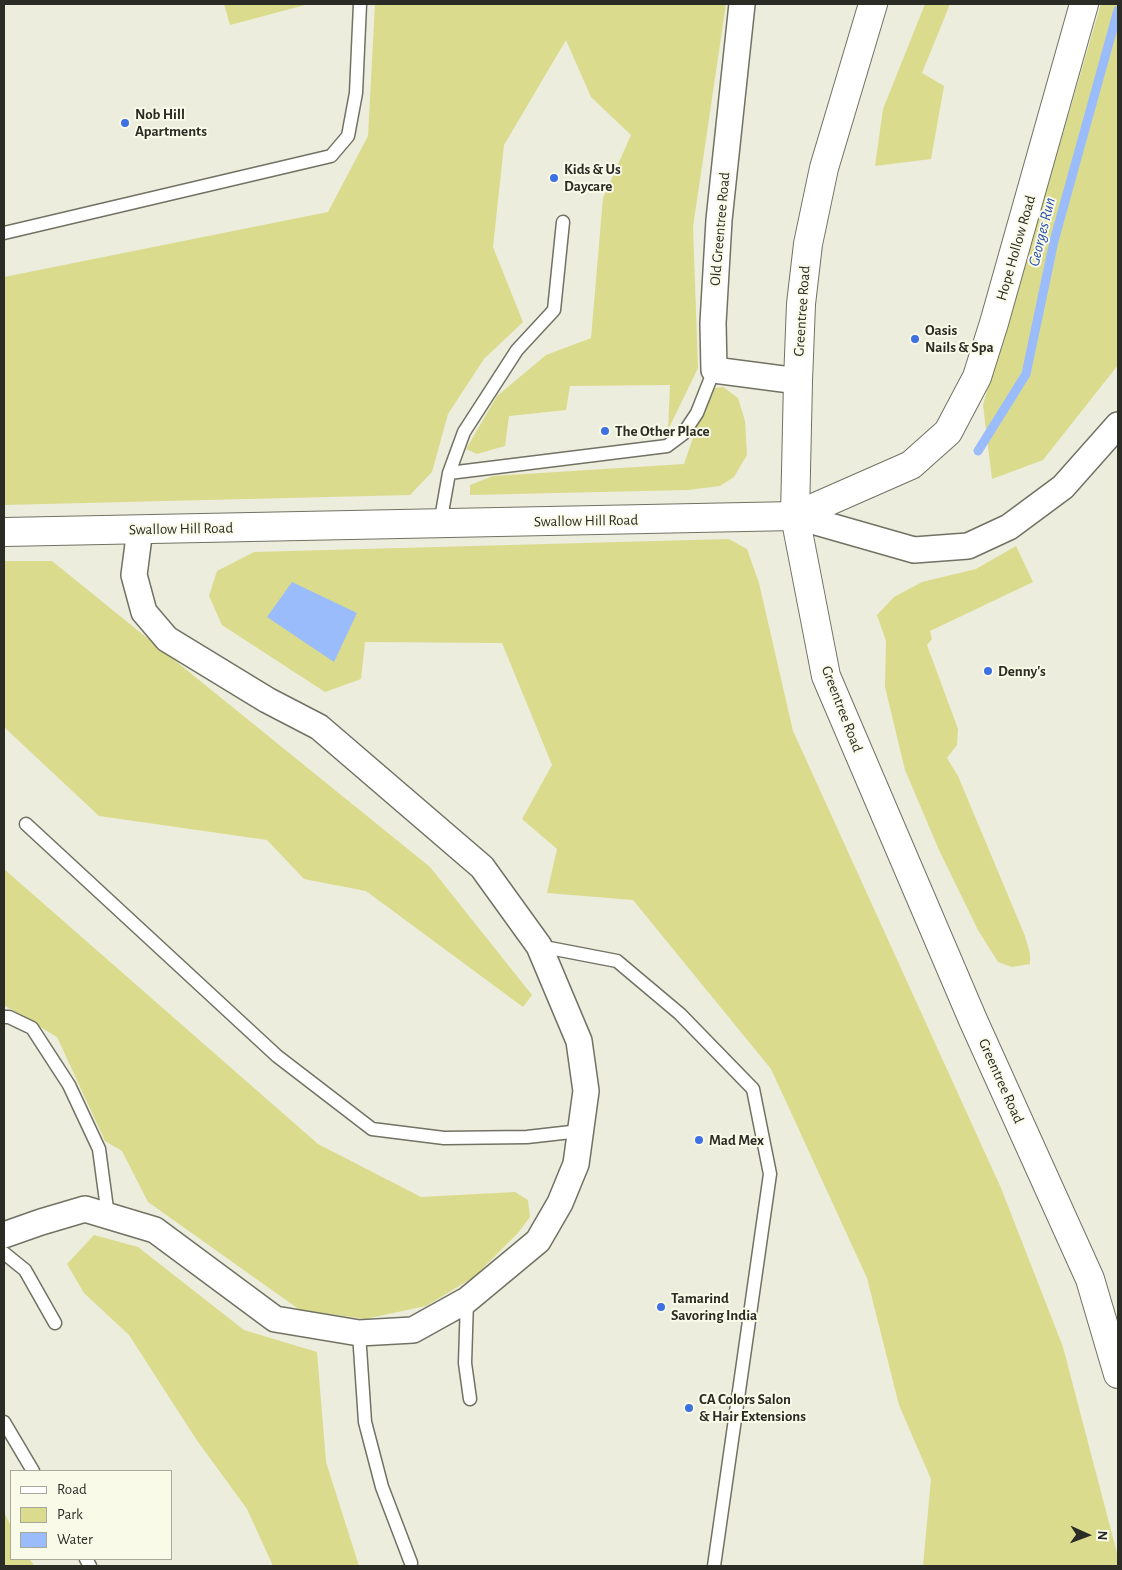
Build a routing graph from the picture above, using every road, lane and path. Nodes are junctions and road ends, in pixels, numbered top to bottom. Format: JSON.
{"nodes":[{"id":1,"x":360,"y":4,"type":"edge"},
{"id":2,"x":742,"y":4,"type":"edge"},
{"id":3,"x":873,"y":4,"type":"edge"},
{"id":4,"x":1084,"y":4,"type":"edge"},
{"id":5,"x":563,"y":222,"type":"dead end"},
{"id":6,"x":4,"y":233,"type":"edge"},
{"id":7,"x":714,"y":370,"type":"junction"},
{"id":8,"x":798,"y":380,"type":"junction"},
{"id":9,"x":1118,"y":425,"type":"edge"},
{"id":10,"x":449,"y":473,"type":"junction"},
{"id":11,"x":795,"y":516,"type":"junction"},
{"id":12,"x":440,"y":524,"type":"junction"},
{"id":13,"x":140,"y":529,"type":"junction"},
{"id":14,"x":4,"y":532,"type":"edge"},
{"id":15,"x":26,"y":824,"type":"dead end"},
{"id":16,"x":539,"y":946,"type":"junction"},
{"id":17,"x":4,"y":1017,"type":"edge"},
{"id":18,"x":580,"y":1131,"type":"junction"},
{"id":19,"x":108,"y":1216,"type":"junction"},
{"id":20,"x":4,"y":1235,"type":"edge"},
{"id":21,"x":4,"y":1253,"type":"edge"},
{"id":22,"x":467,"y":1300,"type":"junction"},
{"id":23,"x":55,"y":1324,"type":"dead end"},
{"id":24,"x":359,"y":1333,"type":"junction"},
{"id":25,"x":1118,"y":1374,"type":"edge"},
{"id":26,"x":470,"y":1400,"type":"dead end"},
{"id":27,"x":4,"y":1422,"type":"edge"},
{"id":28,"x":33,"y":1470,"type":"edge"},
{"id":29,"x":411,"y":1563,"type":"dead end"},
{"id":30,"x":714,"y":1566,"type":"edge"}],
"edges":[{"from":1,"to":6,"type":"lane"},
{"from":2,"to":7,"type":"street","name":"Old Greentree Road"},
{"from":3,"to":8,"type":"main road","name":"Greentree Road"},
{"from":4,"to":11,"type":"main road","name":"Hope Hollow Road"},
{"from":5,"to":10,"type":"lane"},
{"from":7,"to":8,"type":"street"},
{"from":7,"to":10,"type":"lane"},
{"from":8,"to":11,"type":"main road","name":"Greentree Road"},
{"from":9,"to":11,"type":"street","name":"Swallow Hill Road"},
{"from":10,"to":12,"type":"lane"},
{"from":11,"to":12,"type":"main road","name":"Swallow Hill Road"},
{"from":11,"to":25,"type":"main road","name":"Greentree Road"},
{"from":12,"to":13,"type":"main road","name":"Swallow Hill Road"},
{"from":13,"to":14,"type":"main road","name":"Swallow Hill Road"},
{"from":13,"to":16,"type":"street"},
{"from":15,"to":18,"type":"lane"},
{"from":16,"to":18,"type":"street"},
{"from":16,"to":30,"type":"lane"},
{"from":17,"to":19,"type":"lane"},
{"from":18,"to":22,"type":"street"},
{"from":19,"to":20,"type":"street"},
{"from":19,"to":24,"type":"street"},
{"from":21,"to":23,"type":"lane"},
{"from":22,"to":24,"type":"street"},
{"from":22,"to":26,"type":"lane"},
{"from":24,"to":29,"type":"lane"},
{"from":27,"to":28,"type":"lane"}]}
